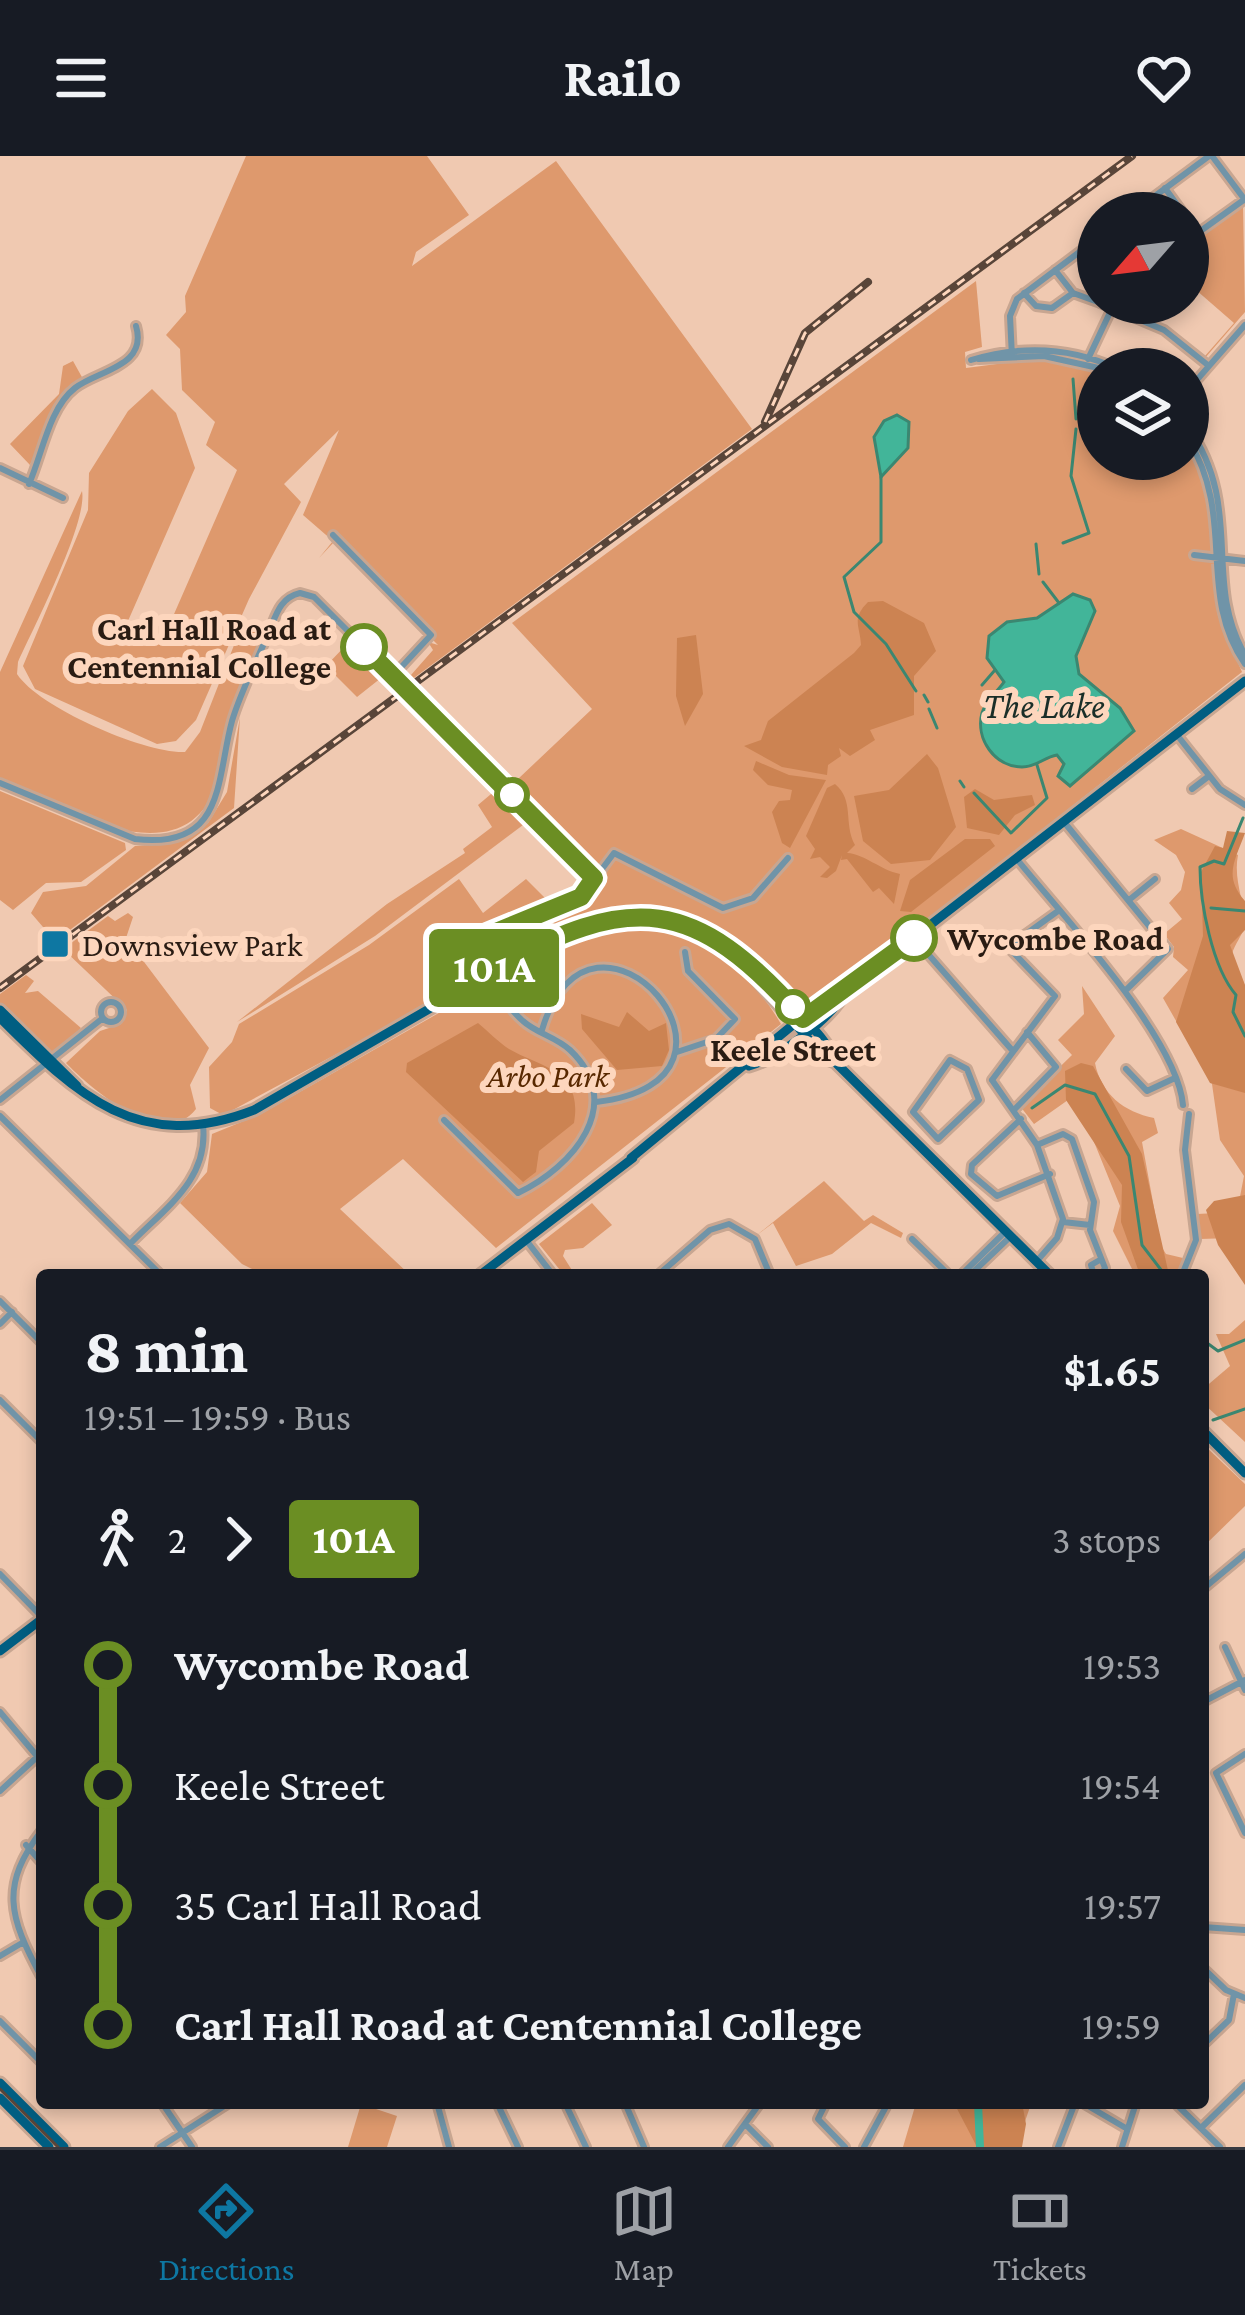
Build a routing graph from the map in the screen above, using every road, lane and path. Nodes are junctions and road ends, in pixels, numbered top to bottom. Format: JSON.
{"nodes":[{"id":1,"x":1210,"y":156,"type":"edge"},
{"id":2,"x":1165,"y":188,"type":"junction"},
{"id":3,"x":1160,"y":192,"type":"edge"},
{"id":4,"x":1168,"y":192,"type":"edge"},
{"id":5,"x":1245,"y":200,"type":"edge"},
{"id":6,"x":1209,"y":225,"type":"edge"},
{"id":7,"x":1077,"y":254,"type":"edge"},
{"id":8,"x":1055,"y":270,"type":"junction"},
{"id":9,"x":1073,"y":292,"type":"junction"},
{"id":10,"x":1024,"y":293,"type":"junction"},
{"id":11,"x":1077,"y":294,"type":"edge"},
{"id":12,"x":1152,"y":324,"type":"edge"},
{"id":13,"x":136,"y":326,"type":"dead end"},
{"id":14,"x":1245,"y":326,"type":"edge"},
{"id":15,"x":1187,"y":348,"type":"edge"},
{"id":16,"x":1012,"y":353,"type":"junction"},
{"id":17,"x":975,"y":359,"type":"dead end"},
{"id":18,"x":1077,"y":359,"type":"edge"},
{"id":19,"x":1209,"y":365,"type":"edge"},
{"id":20,"x":0,"y":468,"type":"edge"},
{"id":21,"x":1209,"y":471,"type":"edge"},
{"id":22,"x":1207,"y":480,"type":"edge"},
{"id":23,"x":29,"y":484,"type":"junction"},
{"id":24,"x":63,"y":498,"type":"dead end"},
{"id":25,"x":333,"y":535,"type":"dead end"},
{"id":26,"x":1194,"y":555,"type":"dead end"},
{"id":27,"x":1222,"y":558,"type":"junction"},
{"id":28,"x":1245,"y":561,"type":"edge"},
{"id":29,"x":1245,"y":659,"type":"edge"},
{"id":30,"x":393,"y":676,"type":"junction"},
{"id":31,"x":1245,"y":681,"type":"edge"},
{"id":32,"x":1175,"y":734,"type":"junction"},
{"id":33,"x":1209,"y":776,"type":"junction"},
{"id":34,"x":0,"y":783,"type":"edge"},
{"id":35,"x":1192,"y":789,"type":"dead end"},
{"id":36,"x":1245,"y":805,"type":"edge"},
{"id":37,"x":1063,"y":821,"type":"junction"},
{"id":38,"x":788,"y":858,"type":"dead end"},
{"id":39,"x":1016,"y":858,"type":"junction"},
{"id":40,"x":594,"y":878,"type":"junction"},
{"id":41,"x":1155,"y":879,"type":"dead end"},
{"id":42,"x":1129,"y":900,"type":"junction"},
{"id":43,"x":1058,"y":911,"type":"junction"},
{"id":44,"x":914,"y":938,"type":"junction"},
{"id":45,"x":685,"y":952,"type":"dead end"},
{"id":46,"x":493,"y":974,"type":"junction"},
{"id":47,"x":1126,"y":991,"type":"junction"},
{"id":48,"x":0,"y":1014,"type":"edge"},
{"id":49,"x":103,"y":1018,"type":"dead end"},
{"id":50,"x":802,"y":1025,"type":"junction"},
{"id":51,"x":542,"y":1030,"type":"junction"},
{"id":52,"x":1027,"y":1032,"type":"junction"},
{"id":53,"x":1012,"y":1050,"type":"junction"},
{"id":54,"x":677,"y":1052,"type":"junction"},
{"id":55,"x":50,"y":1063,"type":"junction"},
{"id":56,"x":1126,"y":1069,"type":"dead end"},
{"id":57,"x":1175,"y":1078,"type":"junction"},
{"id":58,"x":992,"y":1080,"type":"junction"},
{"id":59,"x":972,"y":1082,"type":"junction"},
{"id":60,"x":0,"y":1100,"type":"edge"},
{"id":61,"x":596,"y":1102,"type":"junction"},
{"id":62,"x":1184,"y":1105,"type":"dead end"},
{"id":63,"x":1014,"y":1110,"type":"junction"},
{"id":64,"x":1189,"y":1114,"type":"dead end"},
{"id":65,"x":0,"y":1116,"type":"edge"},
{"id":66,"x":1021,"y":1119,"type":"junction"},
{"id":67,"x":444,"y":1120,"type":"dead end"},
{"id":68,"x":203,"y":1126,"type":"junction"},
{"id":69,"x":1037,"y":1145,"type":"junction"},
{"id":70,"x":1050,"y":1174,"type":"junction"},
{"id":71,"x":1063,"y":1222,"type":"junction"},
{"id":72,"x":1091,"y":1225,"type":"junction"},
{"id":73,"x":1008,"y":1234,"type":"junction"},
{"id":74,"x":912,"y":1239,"type":"dead end"},
{"id":75,"x":526,"y":1240,"type":"junction"},
{"id":76,"x":130,"y":1244,"type":"junction"},
{"id":77,"x":1036,"y":1262,"type":"junction"},
{"id":78,"x":155,"y":1269,"type":"edge"},
{"id":79,"x":488,"y":1269,"type":"edge"},
{"id":80,"x":548,"y":1269,"type":"edge"},
{"id":81,"x":665,"y":1269,"type":"edge"},
{"id":82,"x":768,"y":1269,"type":"edge"},
{"id":83,"x":943,"y":1269,"type":"edge"},
{"id":84,"x":968,"y":1269,"type":"edge"},
{"id":85,"x":976,"y":1269,"type":"edge"},
{"id":86,"x":1044,"y":1269,"type":"edge"},
{"id":87,"x":1093,"y":1269,"type":"edge"},
{"id":88,"x":1185,"y":1269,"type":"edge"},
{"id":89,"x":0,"y":1301,"type":"edge"},
{"id":90,"x":12,"y":1312,"type":"junction"},
{"id":91,"x":0,"y":1324,"type":"edge"},
{"id":92,"x":36,"y":1336,"type":"edge"},
{"id":93,"x":0,"y":1400,"type":"edge"},
{"id":94,"x":36,"y":1436,"type":"edge"},
{"id":95,"x":1209,"y":1437,"type":"edge"},
{"id":96,"x":1245,"y":1473,"type":"edge"},
{"id":97,"x":1245,"y":1554,"type":"edge"},
{"id":98,"x":0,"y":1574,"type":"edge"},
{"id":99,"x":1209,"y":1584,"type":"edge"},
{"id":100,"x":36,"y":1612,"type":"edge"},
{"id":101,"x":36,"y":1623,"type":"edge"},
{"id":102,"x":1225,"y":1647,"type":"dead end"},
{"id":103,"x":0,"y":1651,"type":"edge"},
{"id":104,"x":1244,"y":1684,"type":"edge"},
{"id":105,"x":1209,"y":1699,"type":"edge"},
{"id":106,"x":0,"y":1714,"type":"edge"},
{"id":107,"x":1245,"y":1754,"type":"edge"},
{"id":108,"x":36,"y":1756,"type":"edge"},
{"id":109,"x":36,"y":1762,"type":"edge"},
{"id":110,"x":0,"y":1791,"type":"edge"},
{"id":111,"x":1245,"y":1833,"type":"edge"},
{"id":112,"x":36,"y":1836,"type":"edge"},
{"id":113,"x":26,"y":1845,"type":"junction"},
{"id":114,"x":36,"y":1856,"type":"edge"},
{"id":115,"x":2,"y":1895,"type":"edge"},
{"id":116,"x":1209,"y":1927,"type":"edge"},
{"id":117,"x":1244,"y":1930,"type":"edge"},
{"id":118,"x":22,"y":1943,"type":"junction"},
{"id":119,"x":0,"y":1956,"type":"edge"},
{"id":120,"x":36,"y":1968,"type":"edge"},
{"id":121,"x":1209,"y":1973,"type":"edge"},
{"id":122,"x":1234,"y":1994,"type":"junction"},
{"id":123,"x":1245,"y":1998,"type":"edge"},
{"id":124,"x":0,"y":2021,"type":"edge"},
{"id":125,"x":1209,"y":2039,"type":"edge"},
{"id":126,"x":36,"y":2057,"type":"edge"},
{"id":127,"x":0,"y":2083,"type":"edge"},
{"id":128,"x":1245,"y":2085,"type":"edge"},
{"id":129,"x":0,"y":2098,"type":"edge"},
{"id":130,"x":166,"y":2109,"type":"edge"},
{"id":131,"x":219,"y":2109,"type":"edge"},
{"id":132,"x":439,"y":2109,"type":"edge"},
{"id":133,"x":500,"y":2109,"type":"edge"},
{"id":134,"x":568,"y":2109,"type":"edge"},
{"id":135,"x":628,"y":2109,"type":"edge"},
{"id":136,"x":756,"y":2109,"type":"edge"},
{"id":137,"x":823,"y":2109,"type":"edge"},
{"id":138,"x":885,"y":2109,"type":"edge"},
{"id":139,"x":1076,"y":2109,"type":"edge"},
{"id":140,"x":1090,"y":2109,"type":"edge"},
{"id":141,"x":1133,"y":2109,"type":"edge"},
{"id":142,"x":1181,"y":2109,"type":"edge"},
{"id":143,"x":746,"y":2125,"type":"junction"},
{"id":144,"x":1124,"y":2127,"type":"junction"},
{"id":145,"x":1201,"y":2128,"type":"junction"},
{"id":146,"x":179,"y":2134,"type":"junction"},
{"id":147,"x":49,"y":2147,"type":"edge"},
{"id":148,"x":64,"y":2147,"type":"edge"},
{"id":149,"x":160,"y":2147,"type":"edge"},
{"id":150,"x":192,"y":2147,"type":"edge"},
{"id":151,"x":449,"y":2147,"type":"edge"},
{"id":152,"x":518,"y":2147,"type":"edge"},
{"id":153,"x":586,"y":2147,"type":"edge"},
{"id":154,"x":644,"y":2147,"type":"edge"},
{"id":155,"x":728,"y":2147,"type":"edge"},
{"id":156,"x":768,"y":2147,"type":"edge"},
{"id":157,"x":845,"y":2147,"type":"edge"},
{"id":158,"x":864,"y":2147,"type":"edge"},
{"id":159,"x":1058,"y":2147,"type":"edge"},
{"id":160,"x":1122,"y":2147,"type":"edge"},
{"id":161,"x":1220,"y":2147,"type":"edge"}],
"edges":[{"from":1,"to":2,"type":"street"},
{"from":1,"to":5,"type":"street"},
{"from":2,"to":3,"type":"street"},
{"from":2,"to":4,"type":"street"},
{"from":5,"to":6,"type":"street"},
{"from":7,"to":8,"type":"street"},
{"from":8,"to":9,"type":"street"},
{"from":8,"to":10,"type":"street"},
{"from":9,"to":10,"type":"street"},
{"from":9,"to":11,"type":"street"},
{"from":10,"to":16,"type":"street"},
{"from":12,"to":15,"type":"street"},
{"from":13,"to":23,"type":"street"},
{"from":14,"to":19,"type":"street"},
{"from":16,"to":17,"type":"street"},
{"from":16,"to":18,"type":"street"},
{"from":20,"to":23,"type":"street"},
{"from":21,"to":27,"type":"street"},
{"from":22,"to":27,"type":"street"},
{"from":23,"to":24,"type":"street"},
{"from":25,"to":30,"type":"street"},
{"from":26,"to":27,"type":"street"},
{"from":27,"to":28,"type":"street"},
{"from":27,"to":29,"type":"street"},
{"from":30,"to":34,"type":"street"},
{"from":30,"to":40,"type":"street"},
{"from":31,"to":32,"type":"main road"},
{"from":32,"to":33,"type":"street"},
{"from":32,"to":37,"type":"main road"},
{"from":33,"to":35,"type":"street"},
{"from":33,"to":36,"type":"street"},
{"from":37,"to":39,"type":"main road"},
{"from":37,"to":42,"type":"street"},
{"from":38,"to":40,"type":"street"},
{"from":39,"to":43,"type":"street"},
{"from":39,"to":44,"type":"main road"},
{"from":40,"to":46,"type":"street"},
{"from":41,"to":42,"type":"street"},
{"from":42,"to":47,"type":"street"},
{"from":43,"to":47,"type":"street"},
{"from":43,"to":52,"type":"street"},
{"from":44,"to":50,"type":"main road"},
{"from":44,"to":53,"type":"street"},
{"from":45,"to":54,"type":"street"},
{"from":46,"to":50,"type":"main road"},
{"from":46,"to":51,"type":"street"},
{"from":46,"to":68,"type":"main road"},
{"from":47,"to":57,"type":"street"},
{"from":48,"to":55,"type":"main road"},
{"from":49,"to":55,"type":"street"},
{"from":50,"to":73,"type":"main road"},
{"from":50,"to":75,"type":"main road"},
{"from":51,"to":54,"type":"street"},
{"from":51,"to":61,"type":"street"},
{"from":52,"to":53,"type":"street"},
{"from":52,"to":63,"type":"street"},
{"from":53,"to":58,"type":"street"},
{"from":54,"to":61,"type":"street"},
{"from":55,"to":60,"type":"street"},
{"from":55,"to":68,"type":"main road"},
{"from":56,"to":57,"type":"street"},
{"from":57,"to":62,"type":"street"},
{"from":58,"to":59,"type":"street"},
{"from":58,"to":63,"type":"street"},
{"from":59,"to":59,"type":"street"},
{"from":61,"to":67,"type":"street"},
{"from":63,"to":66,"type":"street"},
{"from":64,"to":88,"type":"street"},
{"from":65,"to":76,"type":"street"},
{"from":66,"to":69,"type":"street"},
{"from":66,"to":70,"type":"street"},
{"from":68,"to":76,"type":"street"},
{"from":69,"to":70,"type":"street"},
{"from":69,"to":72,"type":"street"},
{"from":70,"to":71,"type":"street"},
{"from":71,"to":72,"type":"street"},
{"from":71,"to":77,"type":"street"},
{"from":72,"to":87,"type":"street"},
{"from":73,"to":77,"type":"main road"},
{"from":73,"to":84,"type":"street"},
{"from":73,"to":85,"type":"street"},
{"from":74,"to":83,"type":"street"},
{"from":75,"to":79,"type":"main road"},
{"from":75,"to":80,"type":"street"},
{"from":76,"to":78,"type":"street"},
{"from":77,"to":86,"type":"main road"},
{"from":81,"to":82,"type":"street"},
{"from":89,"to":90,"type":"street"},
{"from":90,"to":91,"type":"street"},
{"from":90,"to":92,"type":"street"},
{"from":93,"to":94,"type":"street"},
{"from":95,"to":96,"type":"main road"},
{"from":97,"to":99,"type":"street"},
{"from":98,"to":100,"type":"street"},
{"from":101,"to":103,"type":"main road"},
{"from":102,"to":104,"type":"street"},
{"from":104,"to":105,"type":"street"},
{"from":106,"to":108,"type":"street"},
{"from":107,"to":111,"type":"street"},
{"from":109,"to":110,"type":"street"},
{"from":112,"to":113,"type":"street"},
{"from":113,"to":114,"type":"street"},
{"from":113,"to":115,"type":"street"},
{"from":115,"to":118,"type":"street"},
{"from":116,"to":117,"type":"street"},
{"from":118,"to":119,"type":"street"},
{"from":118,"to":120,"type":"street"},
{"from":121,"to":122,"type":"street"},
{"from":122,"to":123,"type":"street"},
{"from":122,"to":125,"type":"street"},
{"from":124,"to":126,"type":"street"},
{"from":127,"to":148,"type":"main road"},
{"from":128,"to":145,"type":"street"},
{"from":129,"to":147,"type":"main road"},
{"from":130,"to":146,"type":"street"},
{"from":131,"to":146,"type":"street"},
{"from":132,"to":151,"type":"street"},
{"from":133,"to":152,"type":"street"},
{"from":134,"to":153,"type":"street"},
{"from":135,"to":154,"type":"street"},
{"from":136,"to":143,"type":"street"},
{"from":137,"to":157,"type":"street"},
{"from":138,"to":158,"type":"street"},
{"from":139,"to":159,"type":"street"},
{"from":140,"to":144,"type":"street"},
{"from":141,"to":144,"type":"street"},
{"from":142,"to":145,"type":"street"},
{"from":143,"to":155,"type":"street"},
{"from":143,"to":156,"type":"street"},
{"from":144,"to":160,"type":"street"},
{"from":145,"to":161,"type":"street"},
{"from":146,"to":149,"type":"street"},
{"from":146,"to":150,"type":"street"}]}
